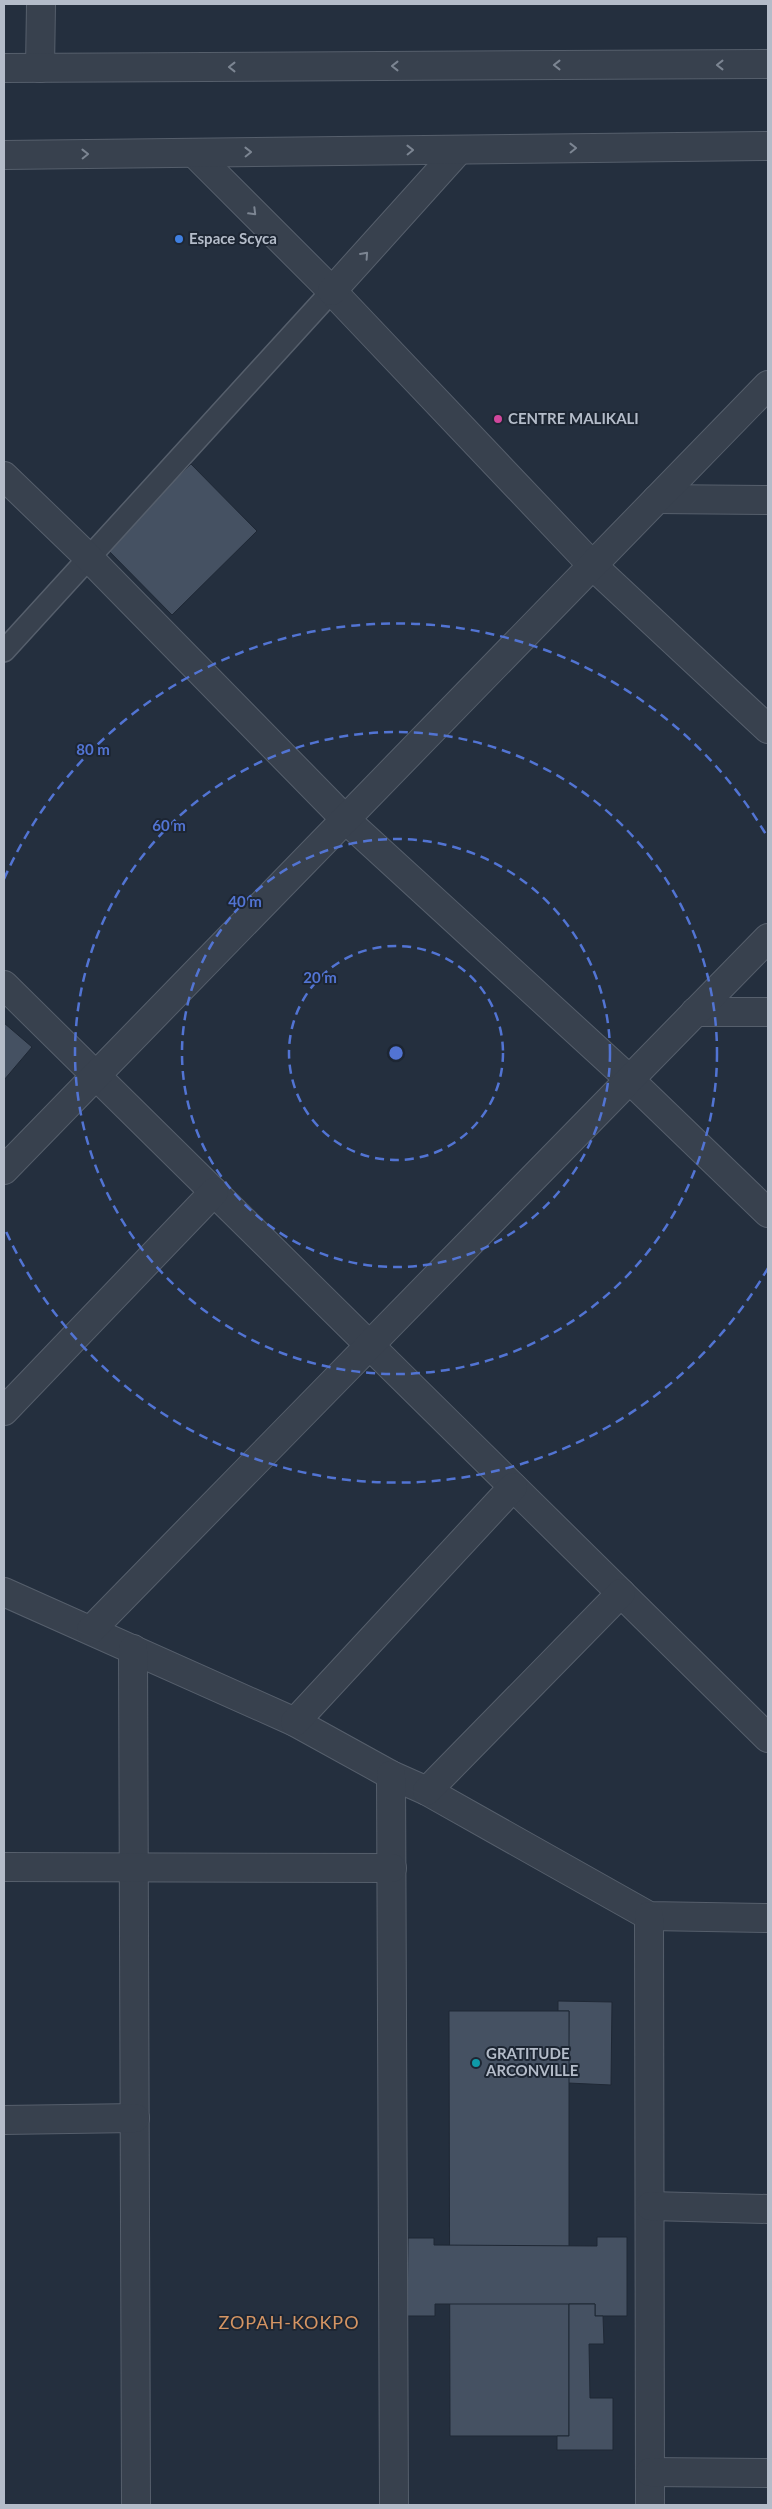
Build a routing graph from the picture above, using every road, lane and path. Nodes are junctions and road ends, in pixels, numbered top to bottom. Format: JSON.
{"nodes":[{"id":1,"x":41,"y":4,"type":"edge"},
{"id":2,"x":768,"y":64,"type":"edge"},
{"id":3,"x":4,"y":68,"type":"edge"},
{"id":4,"x":40,"y":68,"type":"junction"},
{"id":5,"x":768,"y":146,"type":"edge"},
{"id":6,"x":459,"y":150,"type":"junction"},
{"id":7,"x":194,"y":153,"type":"junction"},
{"id":8,"x":4,"y":155,"type":"edge"},
{"id":9,"x":332,"y":291,"type":"junction"},
{"id":10,"x":768,"y":385,"type":"edge"},
{"id":11,"x":4,"y":476,"type":"edge"},
{"id":12,"x":657,"y":499,"type":"junction"},
{"id":13,"x":768,"y":500,"type":"edge"},
{"id":14,"x":89,"y":558,"type":"junction"},
{"id":15,"x":592,"y":565,"type":"junction"},
{"id":16,"x":4,"y":651,"type":"edge"},
{"id":17,"x":768,"y":729,"type":"edge"},
{"id":18,"x":345,"y":819,"type":"junction"},
{"id":19,"x":768,"y":938,"type":"edge"},
{"id":20,"x":4,"y":986,"type":"edge"},
{"id":21,"x":696,"y":1012,"type":"junction"},
{"id":22,"x":768,"y":1012,"type":"edge"},
{"id":23,"x":95,"y":1076,"type":"junction"},
{"id":24,"x":629,"y":1079,"type":"junction"},
{"id":25,"x":4,"y":1170,"type":"edge"},
{"id":26,"x":214,"y":1192,"type":"junction"},
{"id":27,"x":768,"y":1213,"type":"edge"},
{"id":28,"x":370,"y":1345,"type":"junction"},
{"id":29,"x":4,"y":1411,"type":"edge"},
{"id":30,"x":513,"y":1487,"type":"junction"},
{"id":31,"x":4,"y":1592,"type":"edge"},
{"id":32,"x":620,"y":1593,"type":"junction"},
{"id":33,"x":91,"y":1630,"type":"junction"},
{"id":34,"x":133,"y":1649,"type":"junction"},
{"id":35,"x":295,"y":1722,"type":"junction"},
{"id":36,"x":768,"y":1738,"type":"edge"},
{"id":37,"x":392,"y":1775,"type":"junction"},
{"id":38,"x":427,"y":1791,"type":"junction"},
{"id":39,"x":4,"y":1866,"type":"edge"},
{"id":40,"x":134,"y":1867,"type":"junction"},
{"id":41,"x":392,"y":1868,"type":"junction"},
{"id":42,"x":649,"y":1916,"type":"junction"},
{"id":43,"x":768,"y":1918,"type":"edge"},
{"id":44,"x":135,"y":2118,"type":"junction"},
{"id":45,"x":4,"y":2120,"type":"edge"},
{"id":46,"x":650,"y":2206,"type":"junction"},
{"id":47,"x":768,"y":2209,"type":"edge"},
{"id":48,"x":650,"y":2472,"type":"junction"},
{"id":49,"x":768,"y":2473,"type":"edge"},
{"id":50,"x":136,"y":2505,"type":"edge"},
{"id":51,"x":394,"y":2505,"type":"edge"},
{"id":52,"x":650,"y":2505,"type":"edge"}],
"edges":[{"from":1,"to":4,"type":"street"},
{"from":2,"to":4,"type":"street","one_way":true},
{"from":3,"to":4,"type":"street"},
{"from":6,"to":5,"type":"street","one_way":true},
{"from":7,"to":6,"type":"street","one_way":true},
{"from":9,"to":6,"type":"street","one_way":true},
{"from":8,"to":7,"type":"street","one_way":true},
{"from":7,"to":9,"type":"street","one_way":true},
{"from":9,"to":14,"type":"lane"},
{"from":9,"to":15,"type":"street"},
{"from":10,"to":12,"type":"street"},
{"from":11,"to":14,"type":"street"},
{"from":12,"to":13,"type":"street"},
{"from":12,"to":15,"type":"street"},
{"from":14,"to":16,"type":"lane"},
{"from":14,"to":18,"type":"street"},
{"from":15,"to":17,"type":"street"},
{"from":15,"to":18,"type":"street"},
{"from":18,"to":23,"type":"street"},
{"from":18,"to":24,"type":"street"},
{"from":19,"to":21,"type":"street"},
{"from":20,"to":23,"type":"street"},
{"from":21,"to":22,"type":"street"},
{"from":21,"to":24,"type":"street"},
{"from":23,"to":25,"type":"street"},
{"from":23,"to":26,"type":"street"},
{"from":24,"to":27,"type":"street"},
{"from":24,"to":28,"type":"street"},
{"from":26,"to":28,"type":"street"},
{"from":26,"to":29,"type":"street"},
{"from":28,"to":30,"type":"street"},
{"from":28,"to":33,"type":"street"},
{"from":30,"to":32,"type":"street"},
{"from":30,"to":35,"type":"street"},
{"from":31,"to":33,"type":"street"},
{"from":32,"to":36,"type":"street"},
{"from":32,"to":38,"type":"street"},
{"from":33,"to":34,"type":"street"},
{"from":34,"to":35,"type":"street"},
{"from":34,"to":40,"type":"street"},
{"from":35,"to":37,"type":"street"},
{"from":37,"to":38,"type":"street"},
{"from":37,"to":41,"type":"street"},
{"from":38,"to":42,"type":"street"},
{"from":39,"to":40,"type":"street"},
{"from":40,"to":41,"type":"street"},
{"from":40,"to":44,"type":"street"},
{"from":41,"to":51,"type":"street"},
{"from":42,"to":43,"type":"street"},
{"from":42,"to":46,"type":"street"},
{"from":44,"to":45,"type":"street"},
{"from":44,"to":50,"type":"street"},
{"from":46,"to":47,"type":"street"},
{"from":46,"to":48,"type":"street"},
{"from":48,"to":49,"type":"street"},
{"from":48,"to":52,"type":"street"}]}
